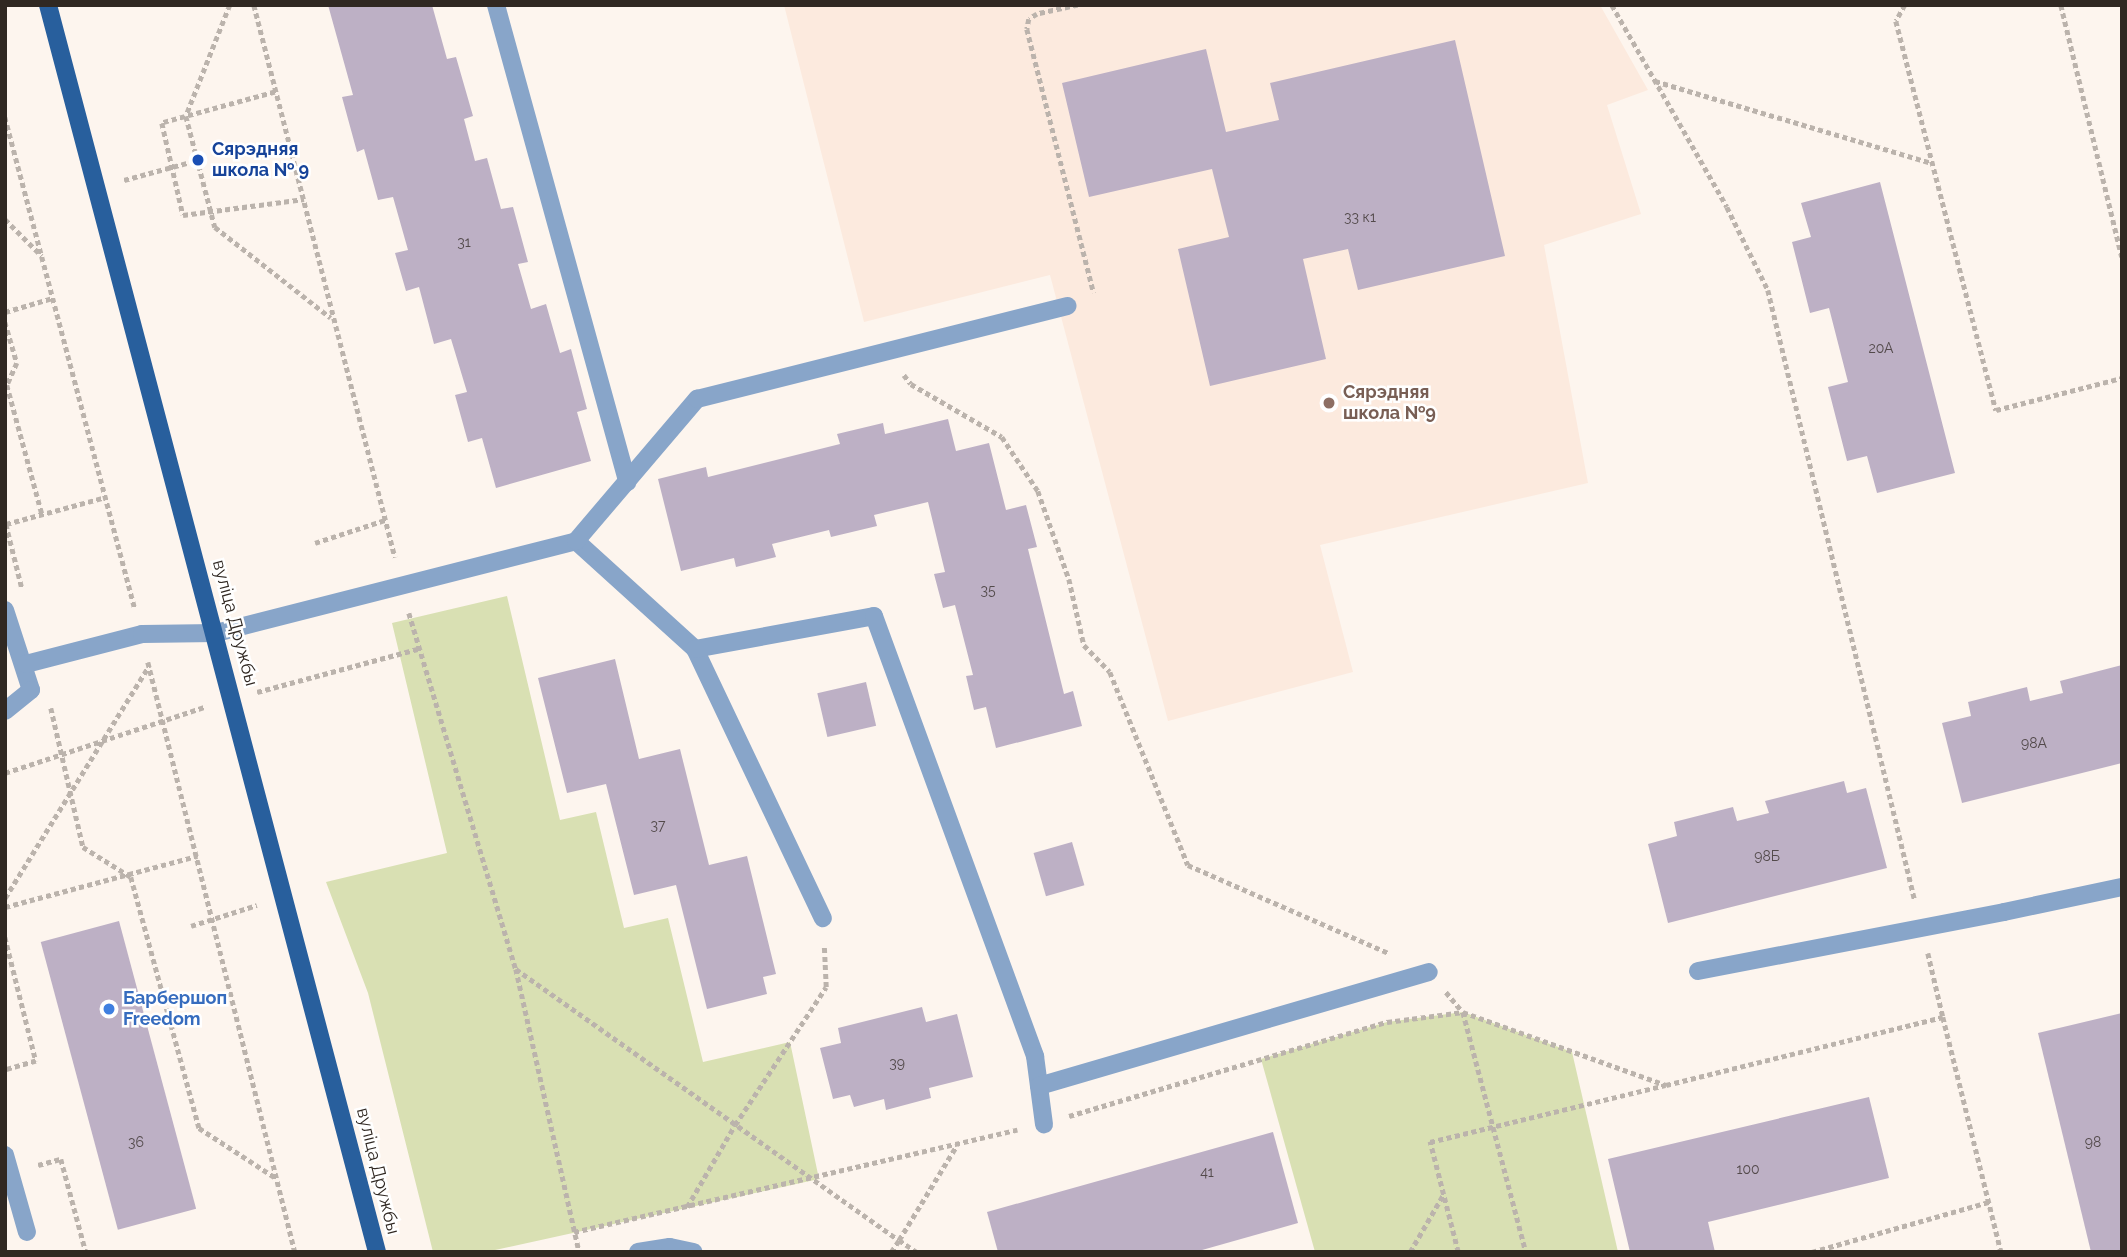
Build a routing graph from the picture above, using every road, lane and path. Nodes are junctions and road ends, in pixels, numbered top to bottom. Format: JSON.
{"nodes":[{"id":1,"x":48,"y":5,"type":"edge"},
{"id":2,"x":230,"y":5,"type":"edge"},
{"id":3,"x":254,"y":5,"type":"edge"},
{"id":4,"x":496,"y":5,"type":"edge"},
{"id":5,"x":1078,"y":5,"type":"edge"},
{"id":6,"x":1612,"y":5,"type":"edge"},
{"id":7,"x":1905,"y":5,"type":"edge"},
{"id":8,"x":2061,"y":5,"type":"edge"},
{"id":9,"x":1655,"y":82,"type":"junction"},
{"id":10,"x":275,"y":92,"type":"junction"},
{"id":11,"x":186,"y":116,"type":"junction"},
{"id":12,"x":5,"y":117,"type":"edge"},
{"id":13,"x":198,"y":160,"type":"junction"},
{"id":14,"x":1933,"y":163,"type":"junction"},
{"id":15,"x":172,"y":167,"type":"junction"},
{"id":16,"x":97,"y":188,"type":"junction"},
{"id":17,"x":304,"y":199,"type":"junction"},
{"id":18,"x":211,"y":212,"type":"junction"},
{"id":19,"x":5,"y":219,"type":"edge"},
{"id":20,"x":42,"y":256,"type":"junction"},
{"id":21,"x":2122,"y":257,"type":"edge"},
{"id":22,"x":53,"y":298,"type":"junction"},
{"id":23,"x":1067,"y":306,"type":"joint"},
{"id":24,"x":5,"y":312,"type":"edge"},
{"id":25,"x":331,"y":318,"type":"junction"},
{"id":26,"x":5,"y":322,"type":"edge"},
{"id":27,"x":888,"y":351,"type":"junction"},
{"id":28,"x":2122,"y":378,"type":"edge"},
{"id":29,"x":627,"y":482,"type":"junction"},
{"id":30,"x":106,"y":497,"type":"junction"},
{"id":31,"x":42,"y":514,"type":"junction"},
{"id":32,"x":385,"y":520,"type":"junction"},
{"id":33,"x":6,"y":524,"type":"edge"},
{"id":34,"x":576,"y":541,"type":"junction"},
{"id":35,"x":315,"y":543,"type":"dead end"},
{"id":36,"x":402,"y":585,"type":"junction"},
{"id":37,"x":25,"y":598,"type":"dead end"},
{"id":38,"x":5,"y":610,"type":"edge"},
{"id":39,"x":216,"y":633,"type":"junction"},
{"id":40,"x":142,"y":634,"type":"junction"},
{"id":41,"x":418,"y":649,"type":"junction"},
{"id":42,"x":695,"y":649,"type":"junction"},
{"id":43,"x":33,"y":662,"type":"junction"},
{"id":44,"x":149,"y":665,"type":"junction"},
{"id":45,"x":233,"y":698,"type":"junction"},
{"id":46,"x":5,"y":711,"type":"edge"},
{"id":47,"x":163,"y":721,"type":"junction"},
{"id":48,"x":100,"y":745,"type":"junction"},
{"id":49,"x":61,"y":757,"type":"junction"},
{"id":50,"x":5,"y":773,"type":"edge"},
{"id":51,"x":69,"y":795,"type":"junction"},
{"id":52,"x":197,"y":856,"type":"junction"},
{"id":53,"x":131,"y":877,"type":"junction"},
{"id":54,"x":2122,"y":887,"type":"edge"},
{"id":55,"x":285,"y":895,"type":"junction"},
{"id":56,"x":5,"y":898,"type":"edge"},
{"id":57,"x":5,"y":907,"type":"edge"},
{"id":58,"x":1917,"y":911,"type":"dead end"},
{"id":59,"x":823,"y":918,"type":"joint"},
{"id":60,"x":213,"y":920,"type":"junction"},
{"id":61,"x":191,"y":926,"type":"dead end"},
{"id":62,"x":5,"y":937,"type":"edge"},
{"id":63,"x":1927,"y":951,"type":"dead end"},
{"id":64,"x":516,"y":969,"type":"junction"},
{"id":65,"x":1698,"y":971,"type":"dead end"},
{"id":66,"x":1429,"y":972,"type":"junction"},
{"id":67,"x":1463,"y":1012,"type":"junction"},
{"id":68,"x":1943,"y":1017,"type":"junction"},
{"id":69,"x":5,"y":1070,"type":"edge"},
{"id":70,"x":1666,"y":1085,"type":"junction"},
{"id":71,"x":1039,"y":1086,"type":"junction"},
{"id":72,"x":1044,"y":1124,"type":"junction"},
{"id":73,"x":735,"y":1125,"type":"junction"},
{"id":74,"x":957,"y":1144,"type":"junction"},
{"id":75,"x":8,"y":1163,"type":"edge"},
{"id":76,"x":277,"y":1179,"type":"junction"},
{"id":77,"x":819,"y":1180,"type":"junction"},
{"id":78,"x":1444,"y":1195,"type":"junction"},
{"id":79,"x":1989,"y":1202,"type":"junction"},
{"id":80,"x":687,"y":1208,"type":"junction"},
{"id":81,"x":27,"y":1232,"type":"dead end"},
{"id":82,"x":574,"y":1233,"type":"junction"},
{"id":83,"x":899,"y":1240,"type":"junction"},
{"id":84,"x":86,"y":1252,"type":"edge"},
{"id":85,"x":295,"y":1252,"type":"edge"},
{"id":86,"x":377,"y":1252,"type":"edge"},
{"id":87,"x":579,"y":1252,"type":"edge"},
{"id":88,"x":638,"y":1252,"type":"edge"},
{"id":89,"x":693,"y":1252,"type":"edge"},
{"id":90,"x":891,"y":1252,"type":"edge"},
{"id":91,"x":917,"y":1252,"type":"edge"},
{"id":92,"x":1410,"y":1252,"type":"edge"},
{"id":93,"x":1458,"y":1252,"type":"edge"},
{"id":94,"x":1526,"y":1252,"type":"edge"},
{"id":95,"x":1812,"y":1252,"type":"edge"},
{"id":96,"x":2001,"y":1252,"type":"edge"}],
"edges":[{"from":1,"to":16,"type":"main road","name":"вуліца Дружбы"},
{"from":2,"to":11,"type":"path"},
{"from":3,"to":10,"type":"path"},
{"from":4,"to":29,"type":"street"},
{"from":5,"to":23,"type":"path"},
{"from":6,"to":9,"type":"path"},
{"from":7,"to":14,"type":"path"},
{"from":8,"to":21,"type":"path"},
{"from":9,"to":14,"type":"path"},
{"from":9,"to":58,"type":"path"},
{"from":10,"to":11,"type":"path"},
{"from":10,"to":17,"type":"path"},
{"from":11,"to":13,"type":"path"},
{"from":11,"to":15,"type":"path"},
{"from":12,"to":20,"type":"path"},
{"from":13,"to":15,"type":"path"},
{"from":13,"to":18,"type":"path"},
{"from":14,"to":28,"type":"path"},
{"from":15,"to":16,"type":"path"},
{"from":15,"to":18,"type":"path"},
{"from":16,"to":39,"type":"main road","name":"вуліца Дружбы"},
{"from":17,"to":18,"type":"path"},
{"from":17,"to":25,"type":"path"},
{"from":18,"to":25,"type":"path"},
{"from":19,"to":20,"type":"path"},
{"from":20,"to":22,"type":"path"},
{"from":22,"to":24,"type":"path"},
{"from":22,"to":30,"type":"path"},
{"from":23,"to":27,"type":"street"},
{"from":25,"to":32,"type":"path"},
{"from":26,"to":31,"type":"path"},
{"from":27,"to":29,"type":"street"},
{"from":27,"to":66,"type":"path"},
{"from":29,"to":34,"type":"street"},
{"from":30,"to":31,"type":"path"},
{"from":30,"to":40,"type":"path"},
{"from":31,"to":33,"type":"path"},
{"from":32,"to":35,"type":"path"},
{"from":32,"to":36,"type":"path"},
{"from":33,"to":37,"type":"path"},
{"from":34,"to":36,"type":"street"},
{"from":34,"to":42,"type":"street"},
{"from":36,"to":39,"type":"street"},
{"from":36,"to":41,"type":"path"},
{"from":38,"to":43,"type":"street"},
{"from":39,"to":40,"type":"street"},
{"from":39,"to":45,"type":"main road","name":"вуліца Дружбы"},
{"from":40,"to":43,"type":"street"},
{"from":40,"to":44,"type":"path"},
{"from":41,"to":45,"type":"path"},
{"from":41,"to":64,"type":"path"},
{"from":42,"to":59,"type":"street"},
{"from":42,"to":71,"type":"street"},
{"from":43,"to":46,"type":"street"},
{"from":43,"to":49,"type":"path"},
{"from":44,"to":47,"type":"path"},
{"from":44,"to":48,"type":"path"},
{"from":45,"to":47,"type":"path"},
{"from":45,"to":55,"type":"main road","name":"вуліца Дружбы"},
{"from":47,"to":48,"type":"path"},
{"from":47,"to":52,"type":"path"},
{"from":48,"to":49,"type":"path"},
{"from":48,"to":51,"type":"path"},
{"from":49,"to":50,"type":"path"},
{"from":49,"to":51,"type":"path"},
{"from":51,"to":53,"type":"path"},
{"from":51,"to":56,"type":"path"},
{"from":52,"to":53,"type":"path"},
{"from":52,"to":60,"type":"path"},
{"from":53,"to":57,"type":"path"},
{"from":53,"to":76,"type":"path"},
{"from":54,"to":65,"type":"street"},
{"from":55,"to":60,"type":"path"},
{"from":55,"to":86,"type":"main road","name":"вуліца Дружбы"},
{"from":59,"to":73,"type":"path"},
{"from":60,"to":61,"type":"path"},
{"from":60,"to":76,"type":"path"},
{"from":62,"to":69,"type":"path"},
{"from":63,"to":68,"type":"path"},
{"from":64,"to":73,"type":"path"},
{"from":64,"to":82,"type":"path"},
{"from":66,"to":67,"type":"path"},
{"from":66,"to":71,"type":"street"},
{"from":67,"to":70,"type":"path"},
{"from":67,"to":72,"type":"path"},
{"from":67,"to":94,"type":"path"},
{"from":68,"to":70,"type":"path"},
{"from":68,"to":79,"type":"path"},
{"from":70,"to":78,"type":"path"},
{"from":71,"to":72,"type":"street"},
{"from":72,"to":74,"type":"path"},
{"from":73,"to":77,"type":"path"},
{"from":73,"to":80,"type":"path"},
{"from":74,"to":77,"type":"path"},
{"from":74,"to":83,"type":"path"},
{"from":75,"to":81,"type":"street"},
{"from":75,"to":84,"type":"path"},
{"from":76,"to":85,"type":"path"},
{"from":77,"to":80,"type":"path"},
{"from":77,"to":83,"type":"path"},
{"from":78,"to":92,"type":"path"},
{"from":78,"to":93,"type":"path"},
{"from":79,"to":95,"type":"path"},
{"from":79,"to":96,"type":"path"},
{"from":80,"to":82,"type":"path"},
{"from":82,"to":87,"type":"path"},
{"from":83,"to":90,"type":"path"},
{"from":83,"to":91,"type":"path"},
{"from":88,"to":89,"type":"street"}]}
